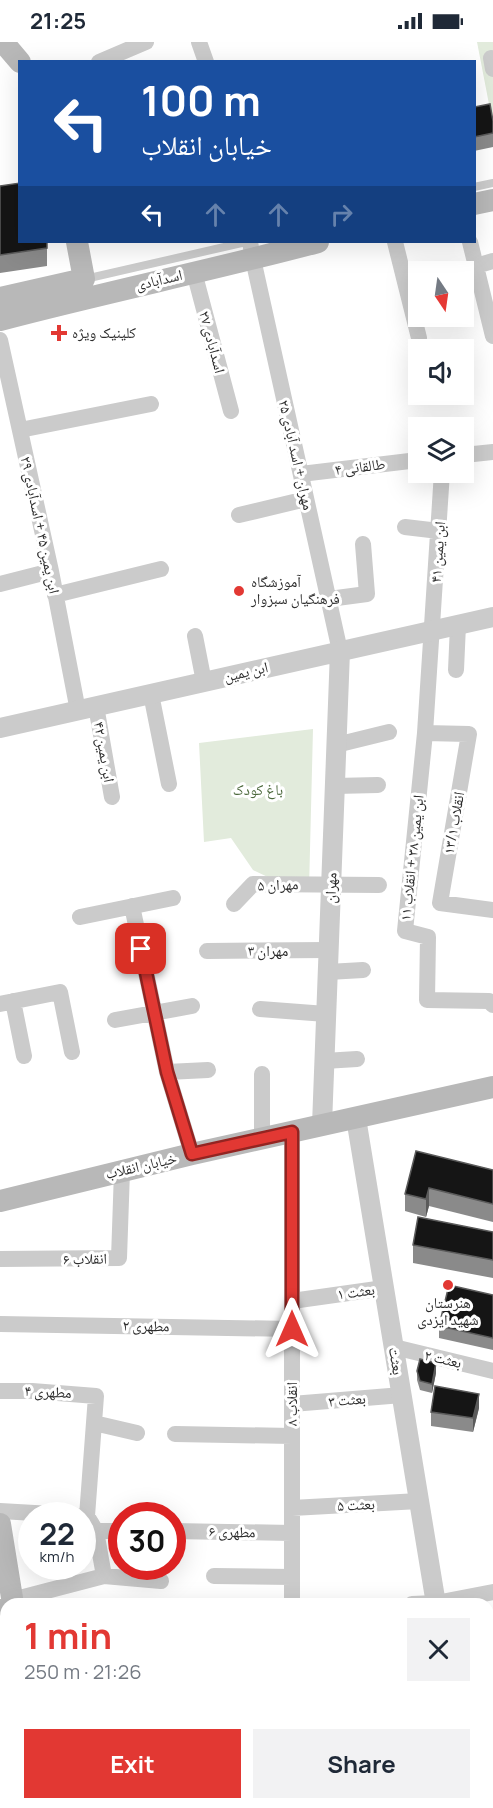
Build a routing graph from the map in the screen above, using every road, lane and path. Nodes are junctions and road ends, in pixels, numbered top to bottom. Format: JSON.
{"nodes":[{"id":1,"x":3,"y":42,"type":"edge"},
{"id":2,"x":146,"y":42,"type":"edge"},
{"id":3,"x":199,"y":42,"type":"edge"},
{"id":4,"x":18,"y":60,"type":"edge"},
{"id":5,"x":104,"y":60,"type":"edge"},
{"id":6,"x":205,"y":60,"type":"edge"},
{"id":7,"x":493,"y":183,"type":"edge"},
{"id":8,"x":476,"y":187,"type":"edge"},
{"id":9,"x":493,"y":200,"type":"edge"},
{"id":10,"x":476,"y":204,"type":"edge"},
{"id":11,"x":77,"y":243,"type":"edge"},
{"id":12,"x":304,"y":243,"type":"edge"},
{"id":13,"x":395,"y":243,"type":"edge"},
{"id":14,"x":470,"y":243,"type":"edge"},
{"id":15,"x":250,"y":247,"type":"edge"},
{"id":16,"x":493,"y":261,"type":"edge"},
{"id":17,"x":476,"y":266,"type":"junction"},
{"id":18,"x":194,"y":272,"type":"junction"},
{"id":19,"x":85,"y":288,"type":"junction"},
{"id":20,"x":0,"y":298,"type":"edge"},
{"id":21,"x":0,"y":320,"type":"edge"},
{"id":22,"x":493,"y":336,"type":"edge"},
{"id":23,"x":419,"y":338,"type":"dead end"},
{"id":24,"x":0,"y":340,"type":"edge"},
{"id":25,"x":151,"y":404,"type":"dead end"},
{"id":26,"x":231,"y":411,"type":"dead end"},
{"id":27,"x":20,"y":430,"type":"junction"},
{"id":28,"x":493,"y":452,"type":"edge"},
{"id":29,"x":474,"y":454,"type":"edge"},
{"id":30,"x":408,"y":461,"type":"edge"},
{"id":31,"x":301,"y":474,"type":"junction"},
{"id":32,"x":441,"y":483,"type":"edge"},
{"id":33,"x":306,"y":499,"type":"junction"},
{"id":34,"x":239,"y":515,"type":"dead end"},
{"id":35,"x":405,"y":527,"type":"dead end"},
{"id":36,"x":439,"y":531,"type":"junction"},
{"id":37,"x":363,"y":544,"type":"dead end"},
{"id":38,"x":161,"y":569,"type":"dead end"},
{"id":39,"x":51,"y":571,"type":"junction"},
{"id":40,"x":0,"y":584,"type":"edge"},
{"id":41,"x":55,"y":595,"type":"junction"},
{"id":42,"x":328,"y":599,"type":"junction"},
{"id":43,"x":493,"y":617,"type":"edge"},
{"id":44,"x":458,"y":625,"type":"junction"},
{"id":45,"x":432,"y":631,"type":"junction"},
{"id":46,"x":195,"y":636,"type":"dead end"},
{"id":47,"x":340,"y":651,"type":"junction"},
{"id":48,"x":456,"y":670,"type":"dead end"},
{"id":49,"x":204,"y":682,"type":"junction"},
{"id":50,"x":151,"y":694,"type":"junction"},
{"id":51,"x":87,"y":709,"type":"junction"},
{"id":52,"x":0,"y":728,"type":"edge"},
{"id":53,"x":389,"y":732,"type":"dead end"},
{"id":54,"x":425,"y":733,"type":"junction"},
{"id":55,"x":336,"y":745,"type":"junction"},
{"id":56,"x":169,"y":784,"type":"dead end"},
{"id":57,"x":378,"y":785,"type":"dead end"},
{"id":58,"x":335,"y":786,"type":"junction"},
{"id":59,"x":112,"y":797,"type":"dead end"},
{"id":60,"x":331,"y":884,"type":"junction"},
{"id":61,"x":379,"y":885,"type":"dead end"},
{"id":62,"x":173,"y":898,"type":"dead end"},
{"id":63,"x":234,"y":904,"type":"dead end"},
{"id":64,"x":132,"y":906,"type":"junction"},
{"id":65,"x":493,"y":910,"type":"edge"},
{"id":66,"x":80,"y":917,"type":"dead end"},
{"id":67,"x":328,"y":950,"type":"junction"},
{"id":68,"x":207,"y":951,"type":"dead end"},
{"id":69,"x":363,"y":970,"type":"dead end"},
{"id":70,"x":328,"y":972,"type":"junction"},
{"id":71,"x":6,"y":1002,"type":"edge"},
{"id":72,"x":493,"y":1005,"type":"edge"},
{"id":73,"x":192,"y":1006,"type":"dead end"},
{"id":74,"x":260,"y":1009,"type":"dead end"},
{"id":75,"x":155,"y":1013,"type":"junction"},
{"id":76,"x":326,"y":1014,"type":"junction"},
{"id":77,"x":115,"y":1020,"type":"dead end"},
{"id":78,"x":72,"y":1052,"type":"dead end"},
{"id":79,"x":24,"y":1056,"type":"dead end"},
{"id":80,"x":357,"y":1059,"type":"dead end"},
{"id":81,"x":324,"y":1061,"type":"junction"},
{"id":82,"x":207,"y":1070,"type":"dead end"},
{"id":83,"x":167,"y":1072,"type":"junction"},
{"id":84,"x":262,"y":1074,"type":"dead end"},
{"id":85,"x":493,"y":1087,"type":"edge"},
{"id":86,"x":356,"y":1118,"type":"junction"},
{"id":87,"x":322,"y":1125,"type":"junction"},
{"id":88,"x":292,"y":1132,"type":"junction"},
{"id":89,"x":262,"y":1139,"type":"junction"},
{"id":90,"x":192,"y":1154,"type":"junction"},
{"id":91,"x":122,"y":1171,"type":"junction"},
{"id":92,"x":0,"y":1201,"type":"edge"},
{"id":93,"x":0,"y":1259,"type":"edge"},
{"id":94,"x":384,"y":1288,"type":"junction"},
{"id":95,"x":292,"y":1301,"type":"junction"},
{"id":96,"x":0,"y":1323,"type":"edge"},
{"id":97,"x":292,"y":1329,"type":"junction"},
{"id":98,"x":394,"y":1347,"type":"junction"},
{"id":99,"x":493,"y":1371,"type":"edge"},
{"id":100,"x":0,"y":1391,"type":"edge"},
{"id":101,"x":402,"y":1395,"type":"junction"},
{"id":102,"x":292,"y":1404,"type":"junction"},
{"id":103,"x":94,"y":1424,"type":"junction"},
{"id":104,"x":136,"y":1433,"type":"dead end"},
{"id":105,"x":174,"y":1434,"type":"dead end"},
{"id":106,"x":292,"y":1436,"type":"junction"},
{"id":107,"x":90,"y":1502,"type":"edge"},
{"id":108,"x":419,"y":1502,"type":"junction"},
{"id":109,"x":292,"y":1508,"type":"junction"},
{"id":110,"x":0,"y":1511,"type":"edge"},
{"id":111,"x":18,"y":1512,"type":"edge"},
{"id":112,"x":0,"y":1524,"type":"edge"},
{"id":113,"x":186,"y":1532,"type":"edge"},
{"id":114,"x":292,"y":1533,"type":"junction"},
{"id":115,"x":96,"y":1547,"type":"edge"},
{"id":116,"x":104,"y":1576,"type":"junction"},
{"id":117,"x":214,"y":1576,"type":"dead end"},
{"id":118,"x":292,"y":1577,"type":"junction"},
{"id":119,"x":161,"y":1581,"type":"dead end"},
{"id":120,"x":493,"y":1592,"type":"edge"},
{"id":121,"x":8,"y":1598,"type":"edge"},
{"id":122,"x":29,"y":1598,"type":"edge"},
{"id":123,"x":292,"y":1598,"type":"edge"},
{"id":124,"x":435,"y":1598,"type":"edge"},
{"id":125,"x":462,"y":1598,"type":"edge"}],
"edges":[{"from":1,"to":4,"type":"main road"},
{"from":2,"to":5,"type":"street"},
{"from":3,"to":6,"type":"street"},
{"from":7,"to":8,"type":"lane"},
{"from":9,"to":10,"type":"main road"},
{"from":11,"to":19,"type":"main road"},
{"from":12,"to":15,"type":"main road","name":"اسدآبادی"},
{"from":13,"to":23,"type":"street"},
{"from":14,"to":17,"type":"street"},
{"from":15,"to":18,"type":"main road","name":"اسدآبادی"},
{"from":15,"to":19,"type":"lane"},
{"from":15,"to":31,"type":"street","name":"مهران + اسد آبادی ۲۵"},
{"from":16,"to":17,"type":"street"},
{"from":17,"to":22,"type":"street"},
{"from":18,"to":19,"type":"main road","name":"اسدآبادی"},
{"from":18,"to":26,"type":"street","name":"اسدآبادی ۲۷"},
{"from":19,"to":20,"type":"main road","name":"اسدآبادی"},
{"from":19,"to":21,"type":"main road","name":"اسدآبادی"},
{"from":24,"to":27,"type":"street","name":"ابن یمین ۴۵ + اسدآبادی ۲۹"},
{"from":25,"to":27,"type":"street"},
{"from":27,"to":39,"type":"street","name":"ابن یمین ۴۵ + اسدآبادی ۲۹"},
{"from":28,"to":29,"type":"street"},
{"from":30,"to":31,"type":"street","name":"طالقانی ۴"},
{"from":31,"to":33,"type":"street","name":"مهران + اسد آبادی ۲۵"},
{"from":32,"to":36,"type":"street","name":"ابن یمین ۴۱"},
{"from":33,"to":34,"type":"street"},
{"from":33,"to":42,"type":"street","name":"مهران + اسد آبادی ۲۵"},
{"from":35,"to":36,"type":"street"},
{"from":36,"to":45,"type":"street","name":"ابن یمین ۴۱"},
{"from":37,"to":42,"type":"street"},
{"from":38,"to":41,"type":"street"},
{"from":39,"to":40,"type":"street"},
{"from":39,"to":41,"type":"street","name":"ابن یمین ۴۵ + اسدآبادی ۲۹"},
{"from":41,"to":51,"type":"street","name":"ابن یمین ۴۵ + اسدآبادی ۲۹"},
{"from":42,"to":47,"type":"street","name":"مهران + اسد آبادی ۲۵"},
{"from":43,"to":44,"type":"street","name":"ابن یمین"},
{"from":44,"to":45,"type":"street","name":"ابن یمین"},
{"from":44,"to":48,"type":"street"},
{"from":45,"to":47,"type":"street","name":"ابن یمین"},
{"from":45,"to":54,"type":"street","name":"ابن یمین ۳۸ + انقلاب ۱۱"},
{"from":46,"to":49,"type":"street"},
{"from":47,"to":49,"type":"street","name":"ابن یمین"},
{"from":47,"to":55,"type":"street","name":"مهران"},
{"from":49,"to":50,"type":"street","name":"ابن یمین"},
{"from":50,"to":51,"type":"street","name":"ابن یمین"},
{"from":50,"to":56,"type":"street"},
{"from":51,"to":52,"type":"street","name":"ابن یمین"},
{"from":51,"to":59,"type":"street","name":"ابن یمین ۴۲"},
{"from":53,"to":55,"type":"street"},
{"from":54,"to":65,"type":"street","name":"انقلاب ۱۳/۱"},
{"from":54,"to":72,"type":"street","name":"ابن یمین ۳۸ + انقلاب ۱۱"},
{"from":55,"to":58,"type":"street","name":"مهران"},
{"from":57,"to":58,"type":"street"},
{"from":58,"to":60,"type":"street","name":"مهران"},
{"from":60,"to":61,"type":"street","name":"مهران ۵"},
{"from":60,"to":63,"type":"street","name":"مهران ۵"},
{"from":60,"to":67,"type":"street","name":"مهران"},
{"from":62,"to":64,"type":"street"},
{"from":64,"to":66,"type":"street"},
{"from":64,"to":75,"type":"street"},
{"from":67,"to":68,"type":"street","name":"مهران ۳"},
{"from":67,"to":70,"type":"street","name":"مهران"},
{"from":69,"to":70,"type":"street"},
{"from":70,"to":76,"type":"street","name":"مهران"},
{"from":71,"to":78,"type":"street"},
{"from":71,"to":79,"type":"street"},
{"from":73,"to":75,"type":"street"},
{"from":74,"to":76,"type":"street"},
{"from":75,"to":77,"type":"street"},
{"from":75,"to":83,"type":"street"},
{"from":76,"to":81,"type":"street","name":"مهران"},
{"from":80,"to":81,"type":"street"},
{"from":81,"to":87,"type":"street","name":"مهران"},
{"from":82,"to":83,"type":"street"},
{"from":83,"to":90,"type":"street"},
{"from":84,"to":89,"type":"street"},
{"from":85,"to":86,"type":"main road","name":"خیابان انقلاب"},
{"from":86,"to":87,"type":"main road","name":"خیابان انقلاب"},
{"from":86,"to":94,"type":"street","name":"بعثت"},
{"from":87,"to":88,"type":"main road","name":"خیابان انقلاب"},
{"from":88,"to":89,"type":"main road","name":"خیابان انقلاب"},
{"from":88,"to":95,"type":"street","name":"انقلاب ۸"},
{"from":89,"to":90,"type":"main road","name":"خیابان انقلاب"},
{"from":90,"to":91,"type":"main road","name":"خیابان انقلاب"},
{"from":91,"to":92,"type":"main road","name":"خیابان انقلاب"},
{"from":91,"to":93,"type":"street","name":"انقلاب ۶"},
{"from":94,"to":95,"type":"street","name":"بعثت ۱"},
{"from":94,"to":98,"type":"street","name":"بعثت"},
{"from":95,"to":97,"type":"street","name":"انقلاب ۸"},
{"from":96,"to":97,"type":"street","name":"مطهری ۲"},
{"from":97,"to":102,"type":"street","name":"انقلاب ۸"},
{"from":98,"to":99,"type":"street","name":"بعثت ۲"},
{"from":98,"to":101,"type":"street","name":"بعثت"},
{"from":100,"to":103,"type":"street","name":"مطهری ۴"},
{"from":101,"to":102,"type":"street","name":"بعثت ۳"},
{"from":101,"to":108,"type":"street","name":"بعثت"},
{"from":102,"to":106,"type":"street","name":"انقلاب ۸"},
{"from":103,"to":104,"type":"street"},
{"from":103,"to":107,"type":"street"},
{"from":105,"to":106,"type":"street"},
{"from":106,"to":109,"type":"street","name":"انقلاب ۸"},
{"from":108,"to":109,"type":"street","name":"بعثت ۵"},
{"from":108,"to":124,"type":"street","name":"بعثت"},
{"from":109,"to":114,"type":"street","name":"انقلاب ۸"},
{"from":110,"to":111,"type":"street"},
{"from":112,"to":121,"type":"main road"},
{"from":113,"to":114,"type":"street","name":"مطهری ۶"},
{"from":114,"to":118,"type":"street","name":"انقلاب ۸"},
{"from":115,"to":116,"type":"street"},
{"from":116,"to":119,"type":"street"},
{"from":116,"to":122,"type":"street"},
{"from":117,"to":118,"type":"street"},
{"from":118,"to":123,"type":"street","name":"انقلاب ۸"},
{"from":120,"to":125,"type":"street"}]}
